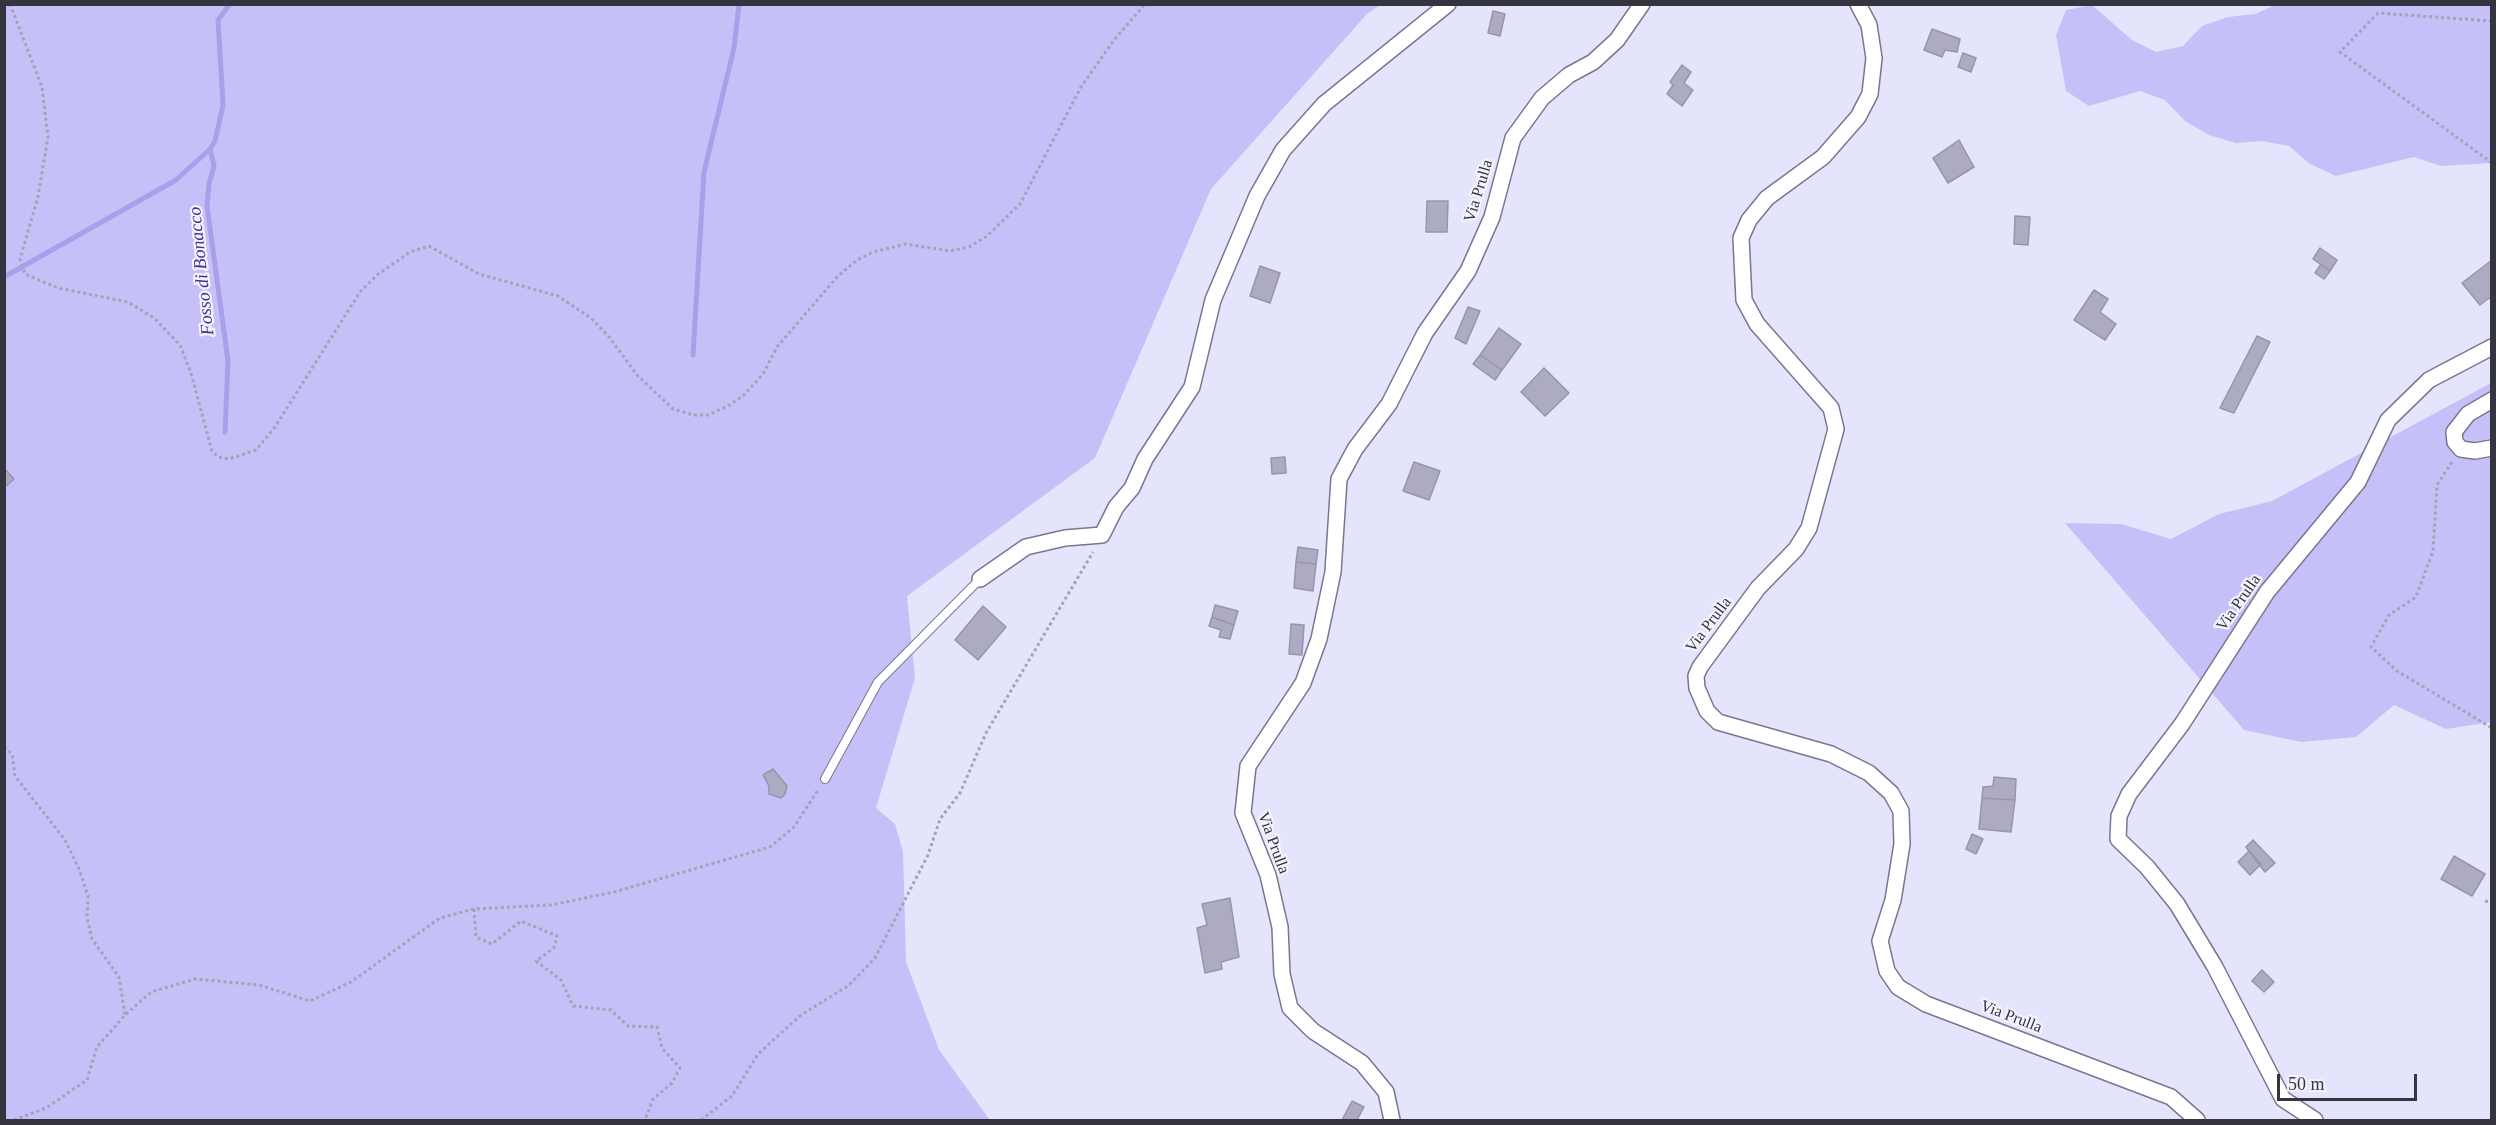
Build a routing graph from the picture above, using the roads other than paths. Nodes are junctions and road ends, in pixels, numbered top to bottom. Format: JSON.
{"nodes":[{"id":1,"x":1448,"y":4,"type":"edge"},
{"id":2,"x":1642,"y":4,"type":"edge"},
{"id":3,"x":1858,"y":4,"type":"edge"},
{"id":4,"x":2492,"y":347,"type":"edge"},
{"id":5,"x":2492,"y":400,"type":"edge"},
{"id":6,"x":2492,"y":448,"type":"edge"},
{"id":7,"x":980,"y":579,"type":"joint"},
{"id":8,"x":825,"y":779,"type":"road end"},
{"id":9,"x":1392,"y":1120,"type":"edge"},
{"id":10,"x":2197,"y":1120,"type":"edge"},
{"id":11,"x":2316,"y":1120,"type":"edge"}],
"edges":[{"from":1,"to":7,"type":"street"},
{"from":2,"to":9,"type":"street","name":"Via Prulla"},
{"from":3,"to":10,"type":"street","name":"Via Prulla"},
{"from":4,"to":11,"type":"street","name":"Via Prulla"},
{"from":5,"to":6,"type":"street"},
{"from":7,"to":8,"type":"lane"}]}
